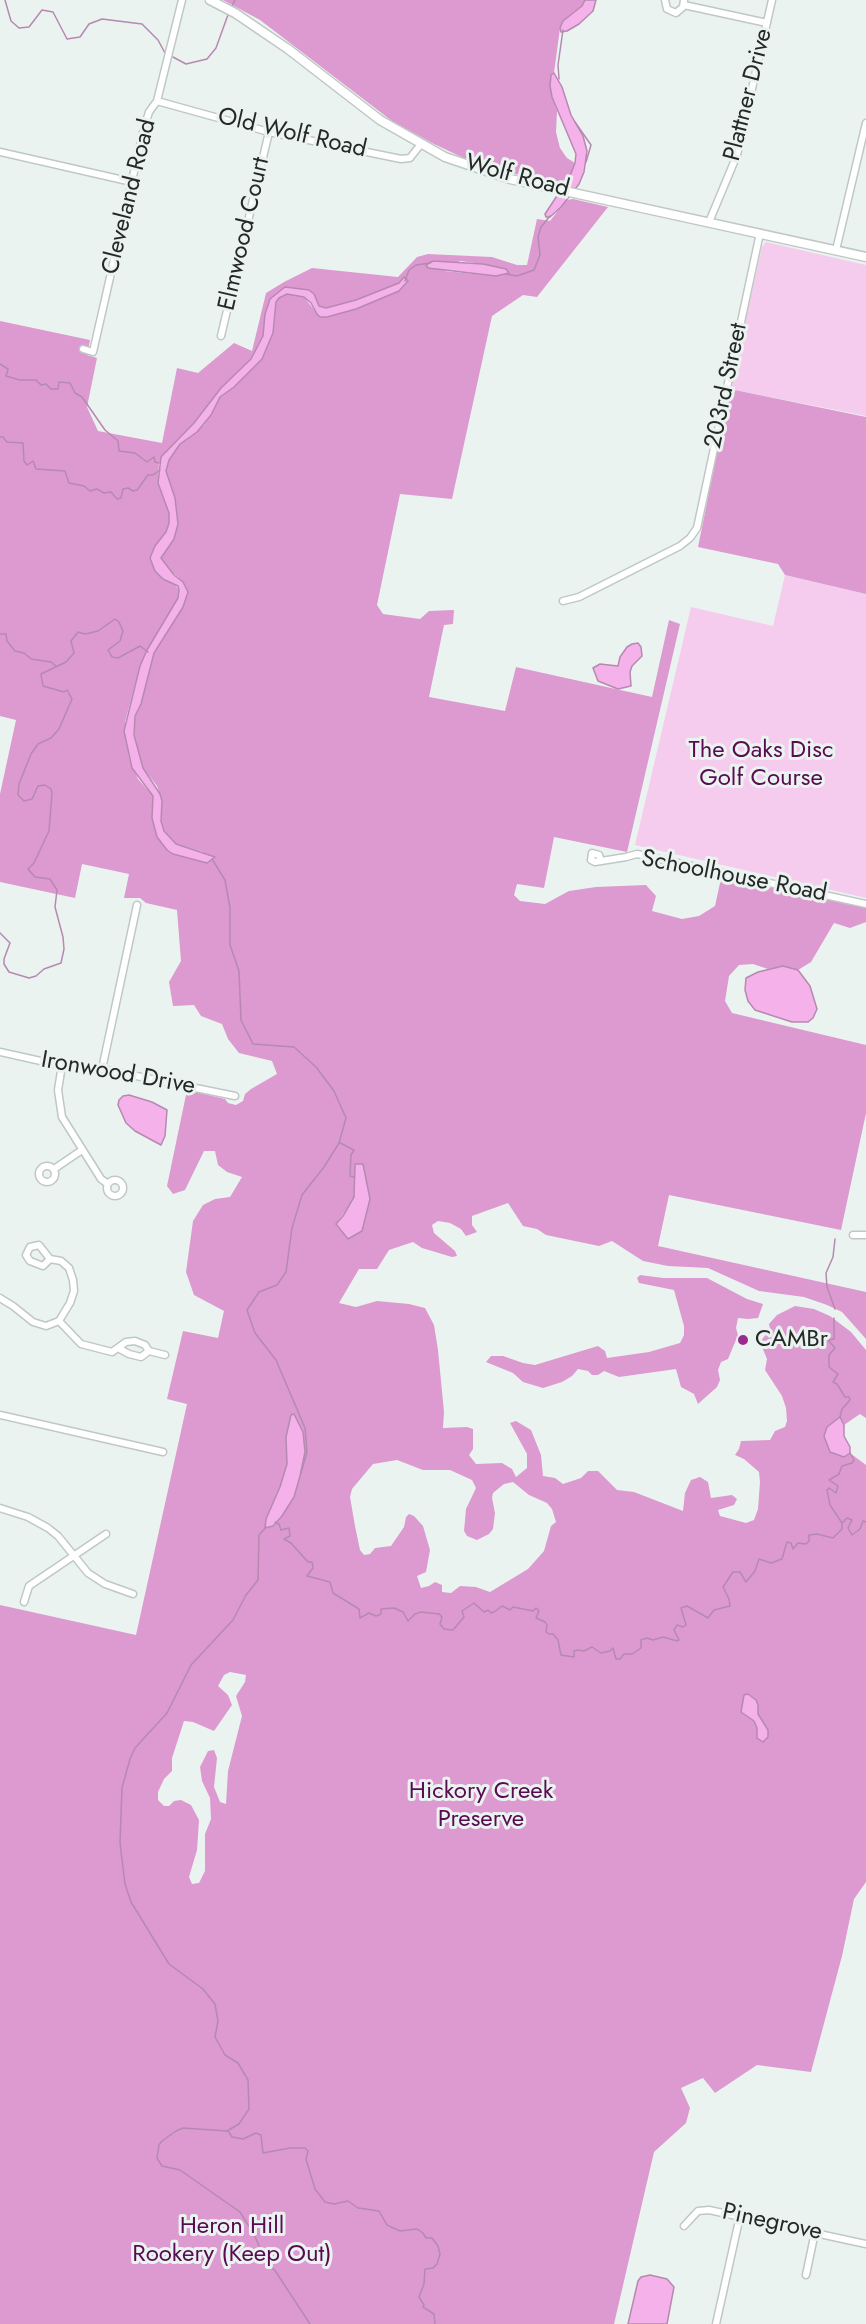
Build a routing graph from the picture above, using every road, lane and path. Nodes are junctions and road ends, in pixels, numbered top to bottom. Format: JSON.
{"nodes":[{"id":1,"x":182,"y":0,"type":"edge"},
{"id":2,"x":210,"y":0,"type":"edge"},
{"id":3,"x":665,"y":0,"type":"edge"},
{"id":4,"x":772,"y":0,"type":"edge"},
{"id":5,"x":684,"y":3,"type":"edge"},
{"id":6,"x":766,"y":23,"type":"junction"},
{"id":7,"x":157,"y":101,"type":"junction"},
{"id":8,"x":866,"y":123,"type":"edge"},
{"id":9,"x":269,"y":132,"type":"junction"},
{"id":10,"x":421,"y":144,"type":"junction"},
{"id":11,"x":0,"y":152,"type":"edge"},
{"id":12,"x":132,"y":182,"type":"junction"},
{"id":13,"x":709,"y":222,"type":"junction"},
{"id":14,"x":760,"y":233,"type":"junction"},
{"id":15,"x":836,"y":250,"type":"junction"},
{"id":16,"x":866,"y":257,"type":"edge"},
{"id":17,"x":221,"y":336,"type":"dead end"},
{"id":18,"x":83,"y":349,"type":"dead end"},
{"id":19,"x":563,"y":601,"type":"dead end"},
{"id":20,"x":601,"y":861,"type":"dead end"},
{"id":21,"x":866,"y":904,"type":"edge"},
{"id":22,"x":137,"y":905,"type":"dead end"},
{"id":23,"x":0,"y":1052,"type":"edge"},
{"id":24,"x":62,"y":1065,"type":"junction"},
{"id":25,"x":102,"y":1069,"type":"junction"},
{"id":26,"x":235,"y":1096,"type":"dead end"},
{"id":27,"x":82,"y":1150,"type":"junction"},
{"id":28,"x":54,"y":1169,"type":"dead end"},
{"id":29,"x":108,"y":1184,"type":"dead end"},
{"id":30,"x":853,"y":1235,"type":"dead end"},
{"id":31,"x":866,"y":1235,"type":"edge"},
{"id":32,"x":50,"y":1259,"type":"dead end"},
{"id":33,"x":0,"y":1298,"type":"edge"},
{"id":34,"x":59,"y":1321,"type":"junction"},
{"id":35,"x":118,"y":1348,"type":"junction"},
{"id":36,"x":149,"y":1351,"type":"junction"},
{"id":37,"x":165,"y":1355,"type":"dead end"},
{"id":38,"x":0,"y":1415,"type":"edge"},
{"id":39,"x":163,"y":1452,"type":"dead end"},
{"id":40,"x":0,"y":1508,"type":"edge"},
{"id":41,"x":106,"y":1534,"type":"dead end"},
{"id":42,"x":75,"y":1555,"type":"junction"},
{"id":43,"x":133,"y":1594,"type":"dead end"},
{"id":44,"x":24,"y":1602,"type":"dead end"},
{"id":45,"x":740,"y":2216,"type":"junction"},
{"id":46,"x":684,"y":2226,"type":"dead end"},
{"id":47,"x":815,"y":2232,"type":"junction"},
{"id":48,"x":866,"y":2244,"type":"edge"},
{"id":49,"x":806,"y":2275,"type":"dead end"},
{"id":50,"x":716,"y":2324,"type":"edge"}],
"edges":[{"from":1,"to":7,"type":"street","name":"Cleveland Road"},
{"from":2,"to":10,"type":"main road","name":"Wolf Road"},
{"from":3,"to":5,"type":"street"},
{"from":4,"to":6,"type":"street","name":"Plattner Drive"},
{"from":5,"to":6,"type":"street"},
{"from":6,"to":13,"type":"street","name":"Plattner Drive"},
{"from":7,"to":9,"type":"street","name":"Old Wolf Road"},
{"from":7,"to":12,"type":"street","name":"Cleveland Road"},
{"from":8,"to":15,"type":"street"},
{"from":9,"to":10,"type":"street","name":"Old Wolf Road"},
{"from":9,"to":17,"type":"street","name":"Elmwood Court"},
{"from":10,"to":13,"type":"main road","name":"Wolf Road"},
{"from":11,"to":12,"type":"street"},
{"from":12,"to":18,"type":"street","name":"Cleveland Road"},
{"from":13,"to":14,"type":"main road","name":"Wolf Road"},
{"from":14,"to":15,"type":"main road","name":"Wolf Road"},
{"from":14,"to":19,"type":"street","name":"203rd Street"},
{"from":15,"to":16,"type":"main road","name":"Wolf Road"},
{"from":20,"to":21,"type":"street","name":"Schoolhouse Road"},
{"from":22,"to":25,"type":"street"},
{"from":23,"to":24,"type":"street","name":"Ironwood Drive"},
{"from":24,"to":25,"type":"street","name":"Ironwood Drive"},
{"from":24,"to":27,"type":"street"},
{"from":25,"to":26,"type":"street","name":"Ironwood Drive"},
{"from":27,"to":28,"type":"street"},
{"from":27,"to":29,"type":"street"},
{"from":30,"to":31,"type":"street"},
{"from":32,"to":34,"type":"street"},
{"from":33,"to":34,"type":"street"},
{"from":34,"to":35,"type":"street"},
{"from":35,"to":36,"type":"street"},
{"from":35,"to":36,"type":"street"},
{"from":36,"to":37,"type":"street"},
{"from":38,"to":39,"type":"street"},
{"from":40,"to":42,"type":"street"},
{"from":41,"to":42,"type":"street"},
{"from":42,"to":43,"type":"street"},
{"from":42,"to":44,"type":"street"},
{"from":45,"to":46,"type":"street","name":"Pinegrove"},
{"from":45,"to":47,"type":"street","name":"Pinegrove"},
{"from":45,"to":50,"type":"street"},
{"from":47,"to":48,"type":"street","name":"Pinegrove"},
{"from":47,"to":49,"type":"street"}]}
